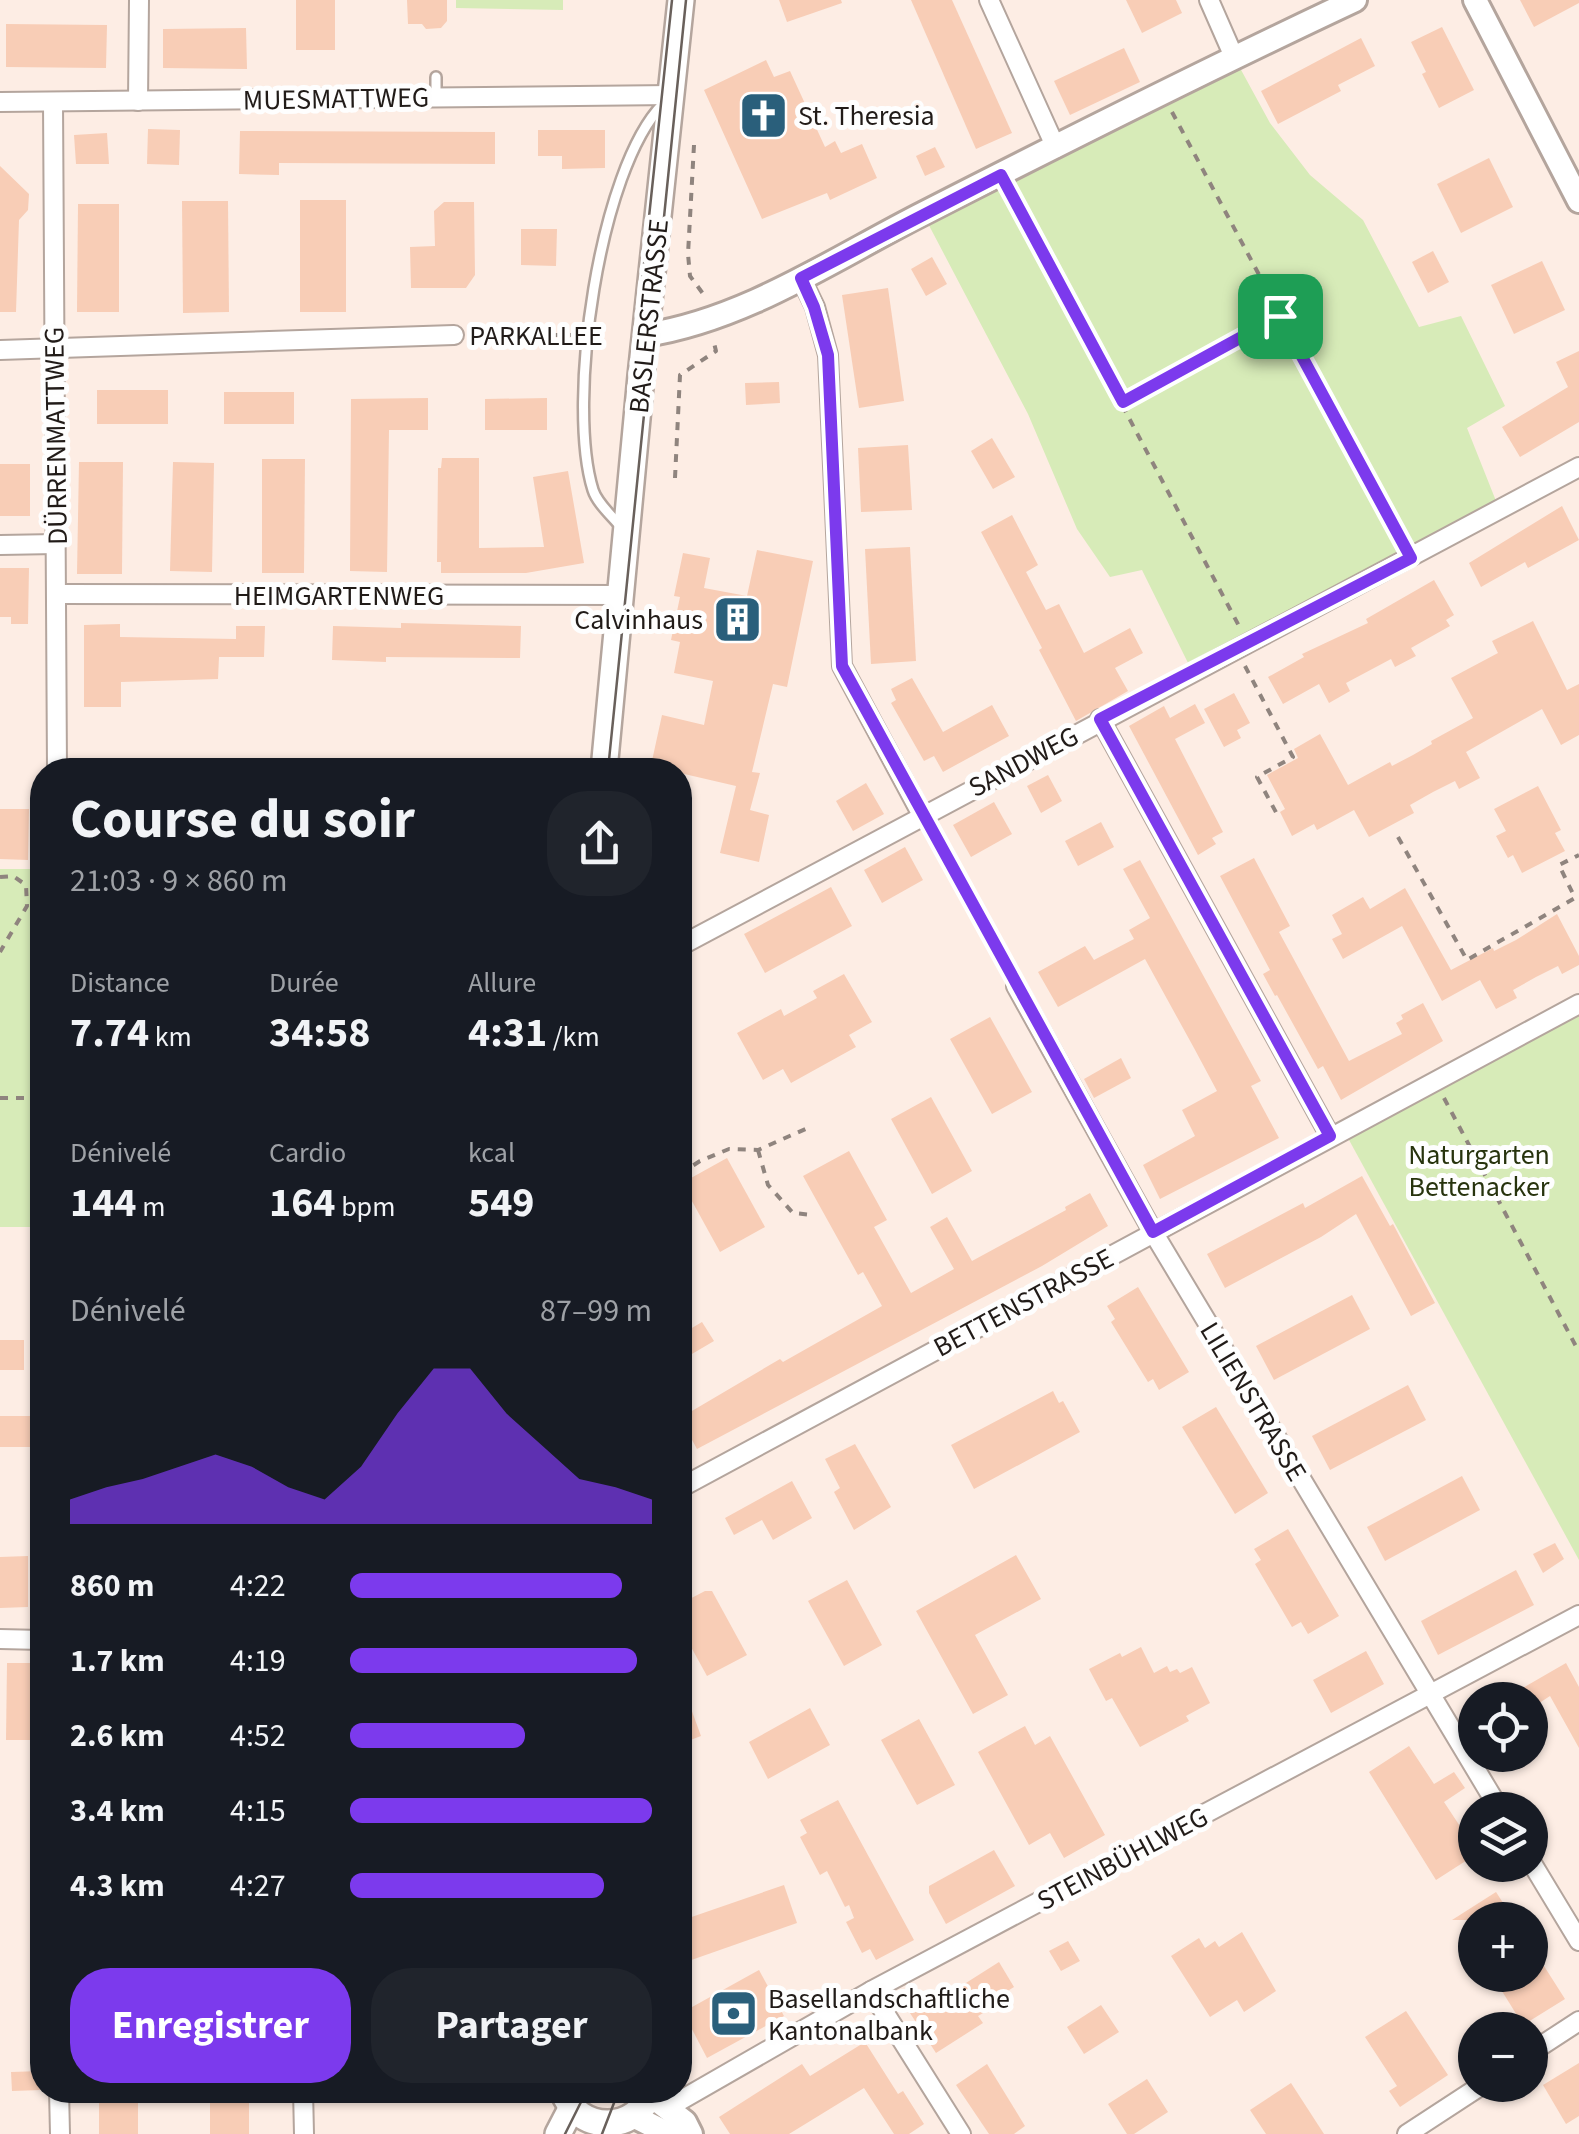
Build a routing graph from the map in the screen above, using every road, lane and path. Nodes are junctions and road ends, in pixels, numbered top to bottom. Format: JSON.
{"nodes":[{"id":1,"x":138,"y":0,"type":"edge"},
{"id":2,"x":680,"y":0,"type":"edge"},
{"id":3,"x":989,"y":0,"type":"edge"},
{"id":4,"x":1209,"y":0,"type":"edge"},
{"id":5,"x":1355,"y":0,"type":"edge"},
{"id":6,"x":1475,"y":0,"type":"edge"},
{"id":7,"x":1234,"y":57,"type":"junction"},
{"id":8,"x":436,"y":77,"type":"dead end"},
{"id":9,"x":672,"y":94,"type":"junction"},
{"id":10,"x":1163,"y":94,"type":"junction"},
{"id":11,"x":436,"y":97,"type":"junction"},
{"id":12,"x":138,"y":101,"type":"junction"},
{"id":13,"x":0,"y":102,"type":"edge"},
{"id":14,"x":53,"y":102,"type":"junction"},
{"id":15,"x":694,"y":145,"type":"dead end"},
{"id":16,"x":1056,"y":148,"type":"junction"},
{"id":17,"x":1001,"y":175,"type":"junction"},
{"id":18,"x":1579,"y":201,"type":"edge"},
{"id":19,"x":801,"y":278,"type":"junction"},
{"id":20,"x":1280,"y":316,"type":"junction"},
{"id":21,"x":708,"y":320,"type":"junction"},
{"id":22,"x":454,"y":335,"type":"joint"},
{"id":23,"x":589,"y":335,"type":"junction"},
{"id":24,"x":645,"y":335,"type":"junction"},
{"id":25,"x":0,"y":350,"type":"edge"},
{"id":26,"x":53,"y":350,"type":"junction"},
{"id":27,"x":1123,"y":402,"type":"junction"},
{"id":28,"x":1579,"y":466,"type":"edge"},
{"id":29,"x":674,"y":478,"type":"dead end"},
{"id":30,"x":626,"y":537,"type":"junction"},
{"id":31,"x":56,"y":544,"type":"junction"},
{"id":32,"x":0,"y":545,"type":"edge"},
{"id":33,"x":1411,"y":558,"type":"junction"},
{"id":34,"x":56,"y":594,"type":"junction"},
{"id":35,"x":621,"y":595,"type":"junction"},
{"id":36,"x":1242,"y":646,"type":"junction"},
{"id":37,"x":1100,"y":719,"type":"junction"},
{"id":38,"x":57,"y":758,"type":"edge"},
{"id":39,"x":605,"y":758,"type":"edge"},
{"id":40,"x":922,"y":816,"type":"junction"},
{"id":41,"x":1278,"y":816,"type":"dead end"},
{"id":42,"x":1398,"y":837,"type":"dead end"},
{"id":43,"x":1579,"y":855,"type":"edge"},
{"id":44,"x":0,"y":876,"type":"edge"},
{"id":45,"x":692,"y":940,"type":"edge"},
{"id":46,"x":0,"y":952,"type":"edge"},
{"id":47,"x":1016,"y":986,"type":"joint"},
{"id":48,"x":1579,"y":1004,"type":"edge"},
{"id":49,"x":1435,"y":1081,"type":"junction"},
{"id":50,"x":0,"y":1098,"type":"edge"},
{"id":51,"x":30,"y":1098,"type":"edge"},
{"id":52,"x":810,"y":1127,"type":"dead end"},
{"id":53,"x":1330,"y":1136,"type":"junction"},
{"id":54,"x":758,"y":1150,"type":"junction"},
{"id":55,"x":692,"y":1166,"type":"edge"},
{"id":56,"x":814,"y":1215,"type":"dead end"},
{"id":57,"x":696,"y":1226,"type":"dead end"},
{"id":58,"x":692,"y":1228,"type":"edge"},
{"id":59,"x":1153,"y":1232,"type":"junction"},
{"id":60,"x":1579,"y":1352,"type":"edge"},
{"id":61,"x":692,"y":1482,"type":"edge"},
{"id":62,"x":1579,"y":1615,"type":"edge"},
{"id":63,"x":0,"y":1640,"type":"edge"},
{"id":64,"x":30,"y":1640,"type":"edge"},
{"id":65,"x":1430,"y":1694,"type":"junction"},
{"id":66,"x":1489,"y":1792,"type":"edge"},
{"id":67,"x":1543,"y":1882,"type":"edge"},
{"id":68,"x":1579,"y":1941,"type":"edge"},
{"id":69,"x":871,"y":1991,"type":"junction"},
{"id":70,"x":1579,"y":2021,"type":"edge"},
{"id":71,"x":1548,"y":2041,"type":"edge"},
{"id":72,"x":692,"y":2081,"type":"edge"},
{"id":73,"x":1458,"y":2101,"type":"edge"},
{"id":74,"x":59,"y":2103,"type":"edge"},
{"id":75,"x":303,"y":2103,"type":"edge"},
{"id":76,"x":566,"y":2103,"type":"edge"},
{"id":77,"x":570,"y":2103,"type":"edge"},
{"id":78,"x":650,"y":2103,"type":"edge"},
{"id":79,"x":652,"y":2103,"type":"edge"},
{"id":80,"x":653,"y":2103,"type":"edge"},
{"id":81,"x":596,"y":2130,"type":"edge"},
{"id":82,"x":60,"y":2134,"type":"edge"},
{"id":83,"x":304,"y":2134,"type":"edge"},
{"id":84,"x":558,"y":2134,"type":"edge"},
{"id":85,"x":668,"y":2134,"type":"edge"},
{"id":86,"x":691,"y":2134,"type":"edge"},
{"id":87,"x":961,"y":2134,"type":"edge"},
{"id":88,"x":1408,"y":2134,"type":"edge"}],
"edges":[{"from":1,"to":12,"type":"street"},
{"from":2,"to":9,"type":"main road","name":"BASLERSTRASSE"},
{"from":3,"to":16,"type":"street"},
{"from":4,"to":7,"type":"street"},
{"from":5,"to":7,"type":"street"},
{"from":6,"to":18,"type":"street"},
{"from":7,"to":10,"type":"street"},
{"from":8,"to":11,"type":"lane"},
{"from":9,"to":11,"type":"street","name":"MUESMATTWEG"},
{"from":9,"to":23,"type":"lane","name":"BASLERSTRASSE"},
{"from":9,"to":24,"type":"main road","name":"BASLERSTRASSE"},
{"from":10,"to":16,"type":"street"},
{"from":10,"to":20,"type":"path"},
{"from":11,"to":12,"type":"street","name":"MUESMATTWEG"},
{"from":12,"to":14,"type":"street","name":"MUESMATTWEG"},
{"from":13,"to":14,"type":"street","name":"MUESMATTWEG"},
{"from":14,"to":26,"type":"street","name":"DÜRRENMATTWEG"},
{"from":15,"to":21,"type":"path"},
{"from":16,"to":17,"type":"street"},
{"from":17,"to":19,"type":"street"},
{"from":17,"to":27,"type":"path"},
{"from":19,"to":21,"type":"street"},
{"from":19,"to":40,"type":"street"},
{"from":20,"to":27,"type":"path"},
{"from":20,"to":33,"type":"path"},
{"from":21,"to":24,"type":"street"},
{"from":21,"to":29,"type":"path"},
{"from":22,"to":23,"type":"path","name":"PARKALLEE"},
{"from":22,"to":26,"type":"street","name":"PARKALLEE"},
{"from":23,"to":30,"type":"lane","name":"BASLERSTRASSE"},
{"from":24,"to":30,"type":"main road","name":"BASLERSTRASSE"},
{"from":25,"to":26,"type":"street","name":"PARKALLEE"},
{"from":26,"to":31,"type":"street","name":"DÜRRENMATTWEG"},
{"from":27,"to":36,"type":"path"},
{"from":28,"to":33,"type":"street","name":"SANDWEG"},
{"from":30,"to":35,"type":"main road","name":"BASLERSTRASSE"},
{"from":31,"to":32,"type":"street"},
{"from":31,"to":34,"type":"street","name":"DÜRRENMATTWEG"},
{"from":33,"to":36,"type":"street","name":"SANDWEG"},
{"from":34,"to":35,"type":"street","name":"HEIMGARTENWEG"},
{"from":34,"to":38,"type":"street","name":"DÜRRENMATTWEG"},
{"from":35,"to":39,"type":"main road","name":"BASLERSTRASSE"},
{"from":36,"to":37,"type":"street","name":"SANDWEG"},
{"from":36,"to":41,"type":"path"},
{"from":37,"to":40,"type":"street","name":"SANDWEG"},
{"from":37,"to":53,"type":"street"},
{"from":40,"to":45,"type":"street","name":"SANDWEG"},
{"from":40,"to":47,"type":"path"},
{"from":42,"to":43,"type":"path"},
{"from":44,"to":46,"type":"path"},
{"from":47,"to":59,"type":"street","name":"LILIENSTRASSE"},
{"from":48,"to":49,"type":"street","name":"BETTENSTRASSE"},
{"from":49,"to":53,"type":"street","name":"BETTENSTRASSE"},
{"from":49,"to":60,"type":"path"},
{"from":50,"to":51,"type":"path"},
{"from":52,"to":54,"type":"path"},
{"from":53,"to":59,"type":"street","name":"BETTENSTRASSE"},
{"from":54,"to":55,"type":"path"},
{"from":54,"to":56,"type":"path"},
{"from":57,"to":58,"type":"path"},
{"from":59,"to":61,"type":"street","name":"BETTENSTRASSE"},
{"from":59,"to":65,"type":"street","name":"LILIENSTRASSE"},
{"from":62,"to":65,"type":"street","name":"STEINBÜHLWEG"},
{"from":63,"to":64,"type":"street"},
{"from":65,"to":66,"type":"street","name":"LILIENSTRASSE"},
{"from":65,"to":69,"type":"street","name":"STEINBÜHLWEG"},
{"from":67,"to":68,"type":"street"},
{"from":69,"to":72,"type":"street","name":"STEINBÜHLWEG"},
{"from":69,"to":87,"type":"street"},
{"from":70,"to":71,"type":"street"},
{"from":73,"to":88,"type":"street"},
{"from":74,"to":82,"type":"street"},
{"from":75,"to":83,"type":"street"},
{"from":76,"to":84,"type":"main road"},
{"from":77,"to":81,"type":"main road"},
{"from":78,"to":81,"type":"main road"},
{"from":79,"to":85,"type":"street"},
{"from":80,"to":86,"type":"street"}]}
